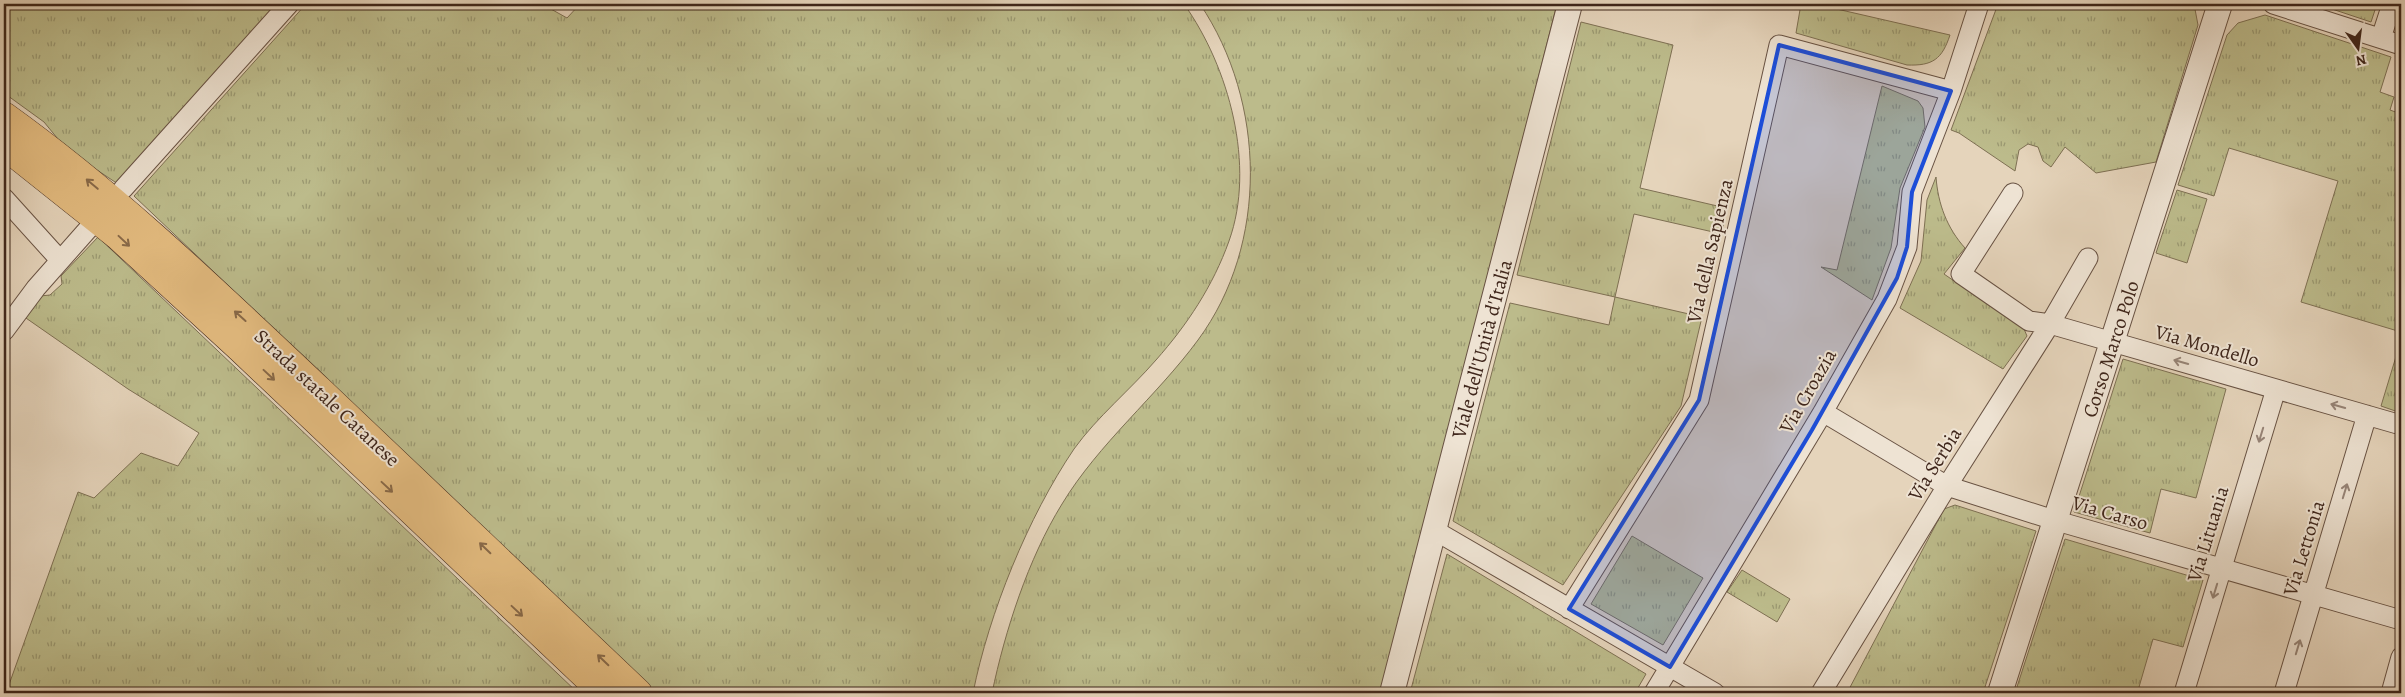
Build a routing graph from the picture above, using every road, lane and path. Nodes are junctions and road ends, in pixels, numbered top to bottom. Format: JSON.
{"nodes":[{"id":1,"x":289,"y":4,"type":"edge"},
{"id":2,"x":1570,"y":4,"type":"edge"},
{"id":3,"x":1979,"y":4,"type":"edge"},
{"id":4,"x":2220,"y":4,"type":"edge"},
{"id":5,"x":2273,"y":4,"type":"edge"},
{"id":6,"x":2392,"y":4,"type":"edge"},
{"id":7,"x":2381,"y":38,"type":"junction"},
{"id":8,"x":2401,"y":45,"type":"edge"},
{"id":9,"x":1951,"y":91,"type":"junction"},
{"id":10,"x":4,"y":98,"type":"edge"},
{"id":11,"x":4,"y":116,"type":"edge"},
{"id":12,"x":4,"y":146,"type":"edge"},
{"id":13,"x":47,"y":147,"type":"junction"},
{"id":14,"x":123,"y":190,"type":"dead end"},
{"id":15,"x":2013,"y":193,"type":"dead end"},
{"id":16,"x":4,"y":198,"type":"edge"},
{"id":17,"x":89,"y":228,"type":"dead end"},
{"id":18,"x":2088,"y":258,"type":"dead end"},
{"id":19,"x":60,"y":260,"type":"junction"},
{"id":20,"x":2050,"y":324,"type":"junction"},
{"id":21,"x":4,"y":331,"type":"edge"},
{"id":22,"x":2114,"y":343,"type":"junction"},
{"id":23,"x":2276,"y":388,"type":"junction"},
{"id":24,"x":1822,"y":412,"type":"junction"},
{"id":25,"x":2367,"y":415,"type":"junction"},
{"id":26,"x":2401,"y":425,"type":"edge"},
{"id":27,"x":1947,"y":486,"type":"junction"},
{"id":28,"x":2057,"y":521,"type":"junction"},
{"id":29,"x":1434,"y":530,"type":"junction"},
{"id":30,"x":2221,"y":568,"type":"junction"},
{"id":31,"x":2314,"y":595,"type":"junction"},
{"id":32,"x":1569,"y":608,"type":"junction"},
{"id":33,"x":2401,"y":620,"type":"edge"},
{"id":34,"x":2401,"y":657,"type":"edge"},
{"id":35,"x":1670,"y":667,"type":"junction"},
{"id":36,"x":604,"y":693,"type":"edge"},
{"id":37,"x":638,"y":693,"type":"edge"},
{"id":38,"x":1392,"y":693,"type":"edge"},
{"id":39,"x":1654,"y":693,"type":"edge"},
{"id":40,"x":1715,"y":693,"type":"edge"},
{"id":41,"x":1822,"y":693,"type":"edge"},
{"id":42,"x":2000,"y":693,"type":"edge"},
{"id":43,"x":2184,"y":693,"type":"edge"},
{"id":44,"x":2284,"y":693,"type":"edge"},
{"id":45,"x":2390,"y":693,"type":"edge"}],
"edges":[{"from":1,"to":14,"type":"street"},
{"from":2,"to":29,"type":"street","name":"Viale dell'Unità d'Italia"},
{"from":3,"to":9,"type":"street","name":"Via Croazia"},
{"from":4,"to":22,"type":"street","name":"Corso Marco Polo"},
{"from":5,"to":7,"type":"street"},
{"from":6,"to":7,"type":"street"},
{"from":7,"to":8,"type":"street"},
{"from":9,"to":24,"type":"street","name":"Via Croazia"},
{"from":9,"to":32,"type":"street","name":"Via della Sapienza"},
{"from":10,"to":13,"type":"main road"},
{"from":11,"to":13,"type":"main road","name":"Strada statale Catanese"},
{"from":12,"to":36,"type":"main road","name":"Strada statale Catanese","one_way":true},
{"from":37,"to":13,"type":"main road","name":"Strada statale Catanese","one_way":true},
{"from":15,"to":20,"type":"street","name":"Via Mondello"},
{"from":16,"to":19,"type":"street"},
{"from":17,"to":19,"type":"street"},
{"from":18,"to":20,"type":"street","name":"Via Serbia"},
{"from":19,"to":21,"type":"street"},
{"from":20,"to":22,"type":"street","name":"Via Mondello"},
{"from":20,"to":27,"type":"street","name":"Via Serbia"},
{"from":23,"to":22,"type":"street","name":"Via Mondello","one_way":true},
{"from":22,"to":28,"type":"street","name":"Corso Marco Polo"},
{"from":25,"to":23,"type":"street","name":"Via Mondello","one_way":true},
{"from":23,"to":30,"type":"street","name":"Via Lituania","one_way":true},
{"from":24,"to":27,"type":"street","name":"Via Carso"},
{"from":24,"to":35,"type":"street","name":"Via Croazia"},
{"from":25,"to":26,"type":"street","name":"Via Mondello"},
{"from":31,"to":25,"type":"street","name":"Via Lettonia","one_way":true},
{"from":27,"to":28,"type":"street","name":"Via Carso"},
{"from":27,"to":41,"type":"street","name":"Via Serbia"},
{"from":28,"to":30,"type":"street","name":"Via Carso"},
{"from":28,"to":42,"type":"street","name":"Corso Marco Polo"},
{"from":29,"to":32,"type":"street"},
{"from":29,"to":38,"type":"street","name":"Viale dell'Unità d'Italia"},
{"from":30,"to":31,"type":"street","name":"Via Carso"},
{"from":30,"to":43,"type":"street","name":"Via Lituania","one_way":true},
{"from":31,"to":33,"type":"street","name":"Via Carso"},
{"from":44,"to":31,"type":"street","name":"Via Lettonia","one_way":true},
{"from":32,"to":35,"type":"street"},
{"from":34,"to":45,"type":"street"},
{"from":35,"to":39,"type":"street","name":"Via Croazia"},
{"from":35,"to":40,"type":"street"}]}
